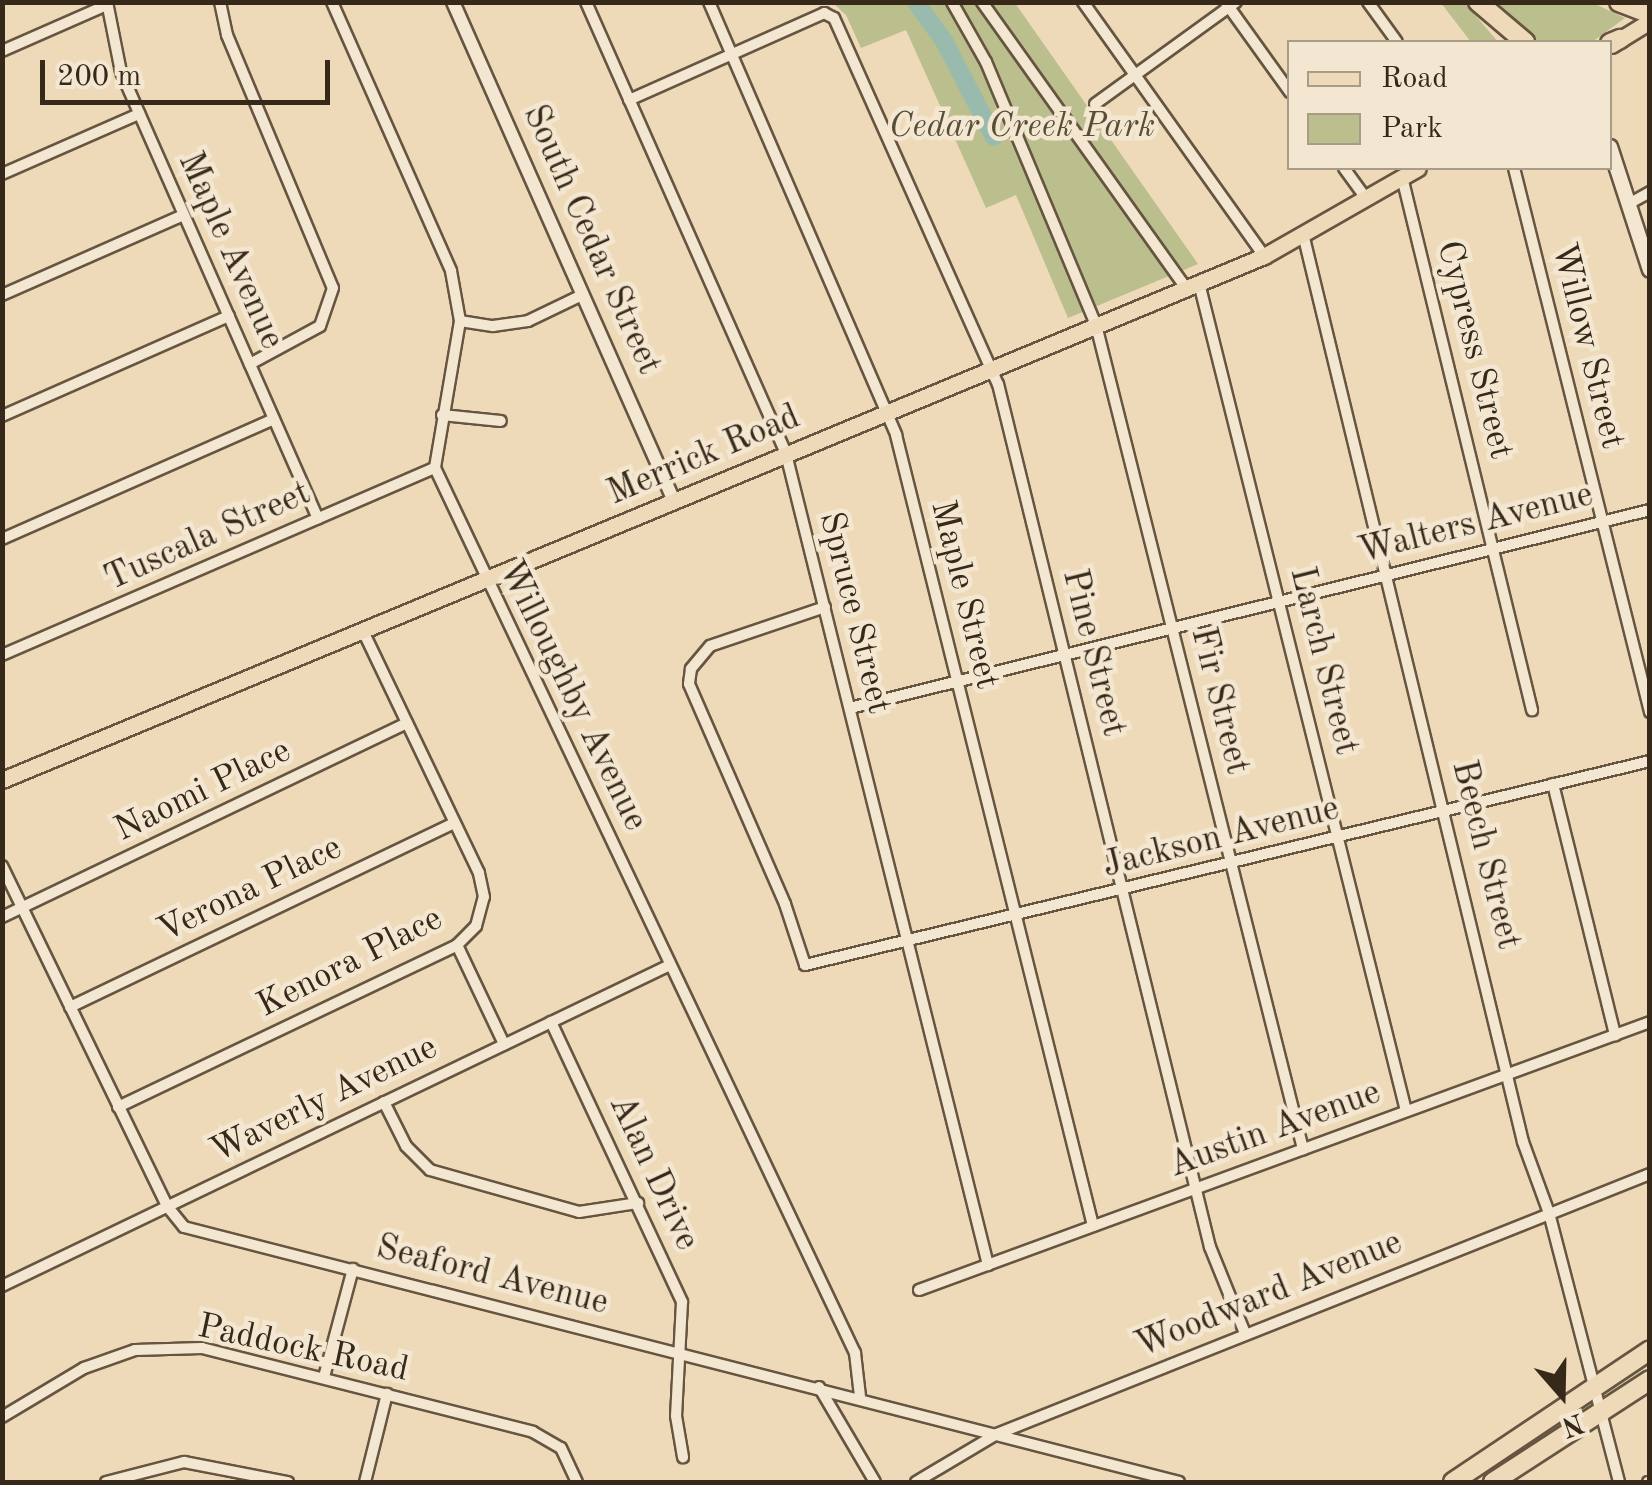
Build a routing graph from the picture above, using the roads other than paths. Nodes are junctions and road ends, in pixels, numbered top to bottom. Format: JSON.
{"nodes":[{"id":1,"x":220,"y":2,"type":"edge"},
{"id":2,"x":332,"y":2,"type":"edge"},
{"id":3,"x":453,"y":2,"type":"edge"},
{"id":4,"x":586,"y":2,"type":"edge"},
{"id":5,"x":709,"y":2,"type":"edge"},
{"id":6,"x":952,"y":2,"type":"edge"},
{"id":7,"x":982,"y":2,"type":"edge"},
{"id":8,"x":1083,"y":2,"type":"edge"},
{"id":9,"x":1368,"y":2,"type":"edge"},
{"id":10,"x":1619,"y":2,"type":"edge"},
{"id":11,"x":107,"y":4,"type":"edge"},
{"id":12,"x":1230,"y":4,"type":"edge"},
{"id":13,"x":1481,"y":6,"type":"edge"},
{"id":14,"x":1650,"y":17,"type":"edge"},
{"id":15,"x":1396,"y":40,"type":"edge"},
{"id":16,"x":1507,"y":40,"type":"edge"},
{"id":17,"x":1522,"y":40,"type":"edge"},
{"id":18,"x":1613,"y":43,"type":"edge"},
{"id":19,"x":2,"y":52,"type":"edge"},
{"id":20,"x":731,"y":53,"type":"junction"},
{"id":21,"x":1135,"y":76,"type":"junction"},
{"id":22,"x":1287,"y":88,"type":"edge"},
{"id":23,"x":629,"y":100,"type":"junction"},
{"id":24,"x":1096,"y":104,"type":"dead end"},
{"id":25,"x":139,"y":114,"type":"junction"},
{"id":26,"x":1612,"y":152,"type":"edge"},
{"id":27,"x":1345,"y":170,"type":"edge"},
{"id":28,"x":1414,"y":170,"type":"edge"},
{"id":29,"x":1514,"y":170,"type":"edge"},
{"id":30,"x":2,"y":174,"type":"edge"},
{"id":31,"x":1402,"y":177,"type":"junction"},
{"id":32,"x":1650,"y":192,"type":"edge"},
{"id":33,"x":1366,"y":200,"type":"junction"},
{"id":34,"x":1632,"y":202,"type":"junction"},
{"id":35,"x":183,"y":215,"type":"junction"},
{"id":36,"x":1304,"y":238,"type":"junction"},
{"id":37,"x":1264,"y":256,"type":"junction"},
{"id":38,"x":1650,"y":270,"type":"edge"},
{"id":39,"x":1193,"y":285,"type":"junction"},
{"id":40,"x":2,"y":294,"type":"edge"},
{"id":41,"x":582,"y":295,"type":"junction"},
{"id":42,"x":229,"y":316,"type":"junction"},
{"id":43,"x":460,"y":321,"type":"junction"},
{"id":44,"x":1096,"y":325,"type":"junction"},
{"id":45,"x":250,"y":364,"type":"junction"},
{"id":46,"x":992,"y":368,"type":"junction"},
{"id":47,"x":886,"y":412,"type":"junction"},
{"id":48,"x":442,"y":414,"type":"junction"},
{"id":49,"x":2,"y":416,"type":"edge"},
{"id":50,"x":274,"y":419,"type":"junction"},
{"id":51,"x":501,"y":421,"type":"dead end"},
{"id":52,"x":786,"y":454,"type":"junction"},
{"id":53,"x":435,"y":468,"type":"junction"},
{"id":54,"x":674,"y":501,"type":"junction"},
{"id":55,"x":1650,"y":510,"type":"edge"},
{"id":56,"x":318,"y":518,"type":"junction"},
{"id":57,"x":1602,"y":522,"type":"junction"},
{"id":58,"x":2,"y":539,"type":"edge"},
{"id":59,"x":1495,"y":548,"type":"junction"},
{"id":60,"x":1387,"y":575,"type":"junction"},
{"id":61,"x":486,"y":580,"type":"junction"},
{"id":62,"x":1280,"y":602,"type":"junction"},
{"id":63,"x":825,"y":607,"type":"junction"},
{"id":64,"x":1173,"y":628,"type":"junction"},
{"id":65,"x":362,"y":631,"type":"junction"},
{"id":66,"x":2,"y":655,"type":"edge"},
{"id":67,"x":1065,"y":655,"type":"junction"},
{"id":68,"x":958,"y":682,"type":"junction"},
{"id":69,"x":850,"y":708,"type":"junction"},
{"id":70,"x":1532,"y":710,"type":"dead end"},
{"id":71,"x":1650,"y":712,"type":"edge"},
{"id":72,"x":406,"y":724,"type":"junction"},
{"id":73,"x":1650,"y":760,"type":"edge"},
{"id":74,"x":2,"y":780,"type":"edge"},
{"id":75,"x":1553,"y":784,"type":"junction"},
{"id":76,"x":1446,"y":811,"type":"junction"},
{"id":77,"x":454,"y":823,"type":"junction"},
{"id":78,"x":1338,"y":838,"type":"junction"},
{"id":79,"x":1231,"y":864,"type":"junction"},
{"id":80,"x":2,"y":866,"type":"edge"},
{"id":81,"x":1124,"y":891,"type":"junction"},
{"id":82,"x":22,"y":908,"type":"junction"},
{"id":83,"x":2,"y":917,"type":"edge"},
{"id":84,"x":1016,"y":918,"type":"junction"},
{"id":85,"x":908,"y":944,"type":"junction"},
{"id":86,"x":457,"y":945,"type":"junction"},
{"id":87,"x":670,"y":965,"type":"junction"},
{"id":88,"x":70,"y":1007,"type":"junction"},
{"id":89,"x":551,"y":1022,"type":"junction"},
{"id":90,"x":1650,"y":1022,"type":"edge"},
{"id":91,"x":1615,"y":1035,"type":"junction"},
{"id":92,"x":504,"y":1044,"type":"junction"},
{"id":93,"x":1508,"y":1074,"type":"junction"},
{"id":94,"x":384,"y":1102,"type":"junction"},
{"id":95,"x":118,"y":1107,"type":"junction"},
{"id":96,"x":1406,"y":1112,"type":"junction"},
{"id":97,"x":1302,"y":1149,"type":"junction"},
{"id":98,"x":1650,"y":1174,"type":"edge"},
{"id":99,"x":1197,"y":1188,"type":"junction"},
{"id":100,"x":638,"y":1203,"type":"junction"},
{"id":101,"x":166,"y":1206,"type":"junction"},
{"id":102,"x":1549,"y":1213,"type":"junction"},
{"id":103,"x":1093,"y":1226,"type":"junction"},
{"id":104,"x":988,"y":1264,"type":"junction"},
{"id":105,"x":352,"y":1269,"type":"junction"},
{"id":106,"x":2,"y":1286,"type":"edge"},
{"id":107,"x":920,"y":1290,"type":"dead end"},
{"id":108,"x":1245,"y":1333,"type":"junction"},
{"id":109,"x":1650,"y":1350,"type":"edge"},
{"id":110,"x":681,"y":1353,"type":"junction"},
{"id":111,"x":324,"y":1378,"type":"junction"},
{"id":112,"x":1650,"y":1380,"type":"edge"},
{"id":113,"x":1596,"y":1384,"type":"junction"},
{"id":114,"x":819,"y":1387,"type":"junction"},
{"id":115,"x":387,"y":1394,"type":"junction"},
{"id":116,"x":860,"y":1396,"type":"junction"},
{"id":117,"x":1602,"y":1410,"type":"junction"},
{"id":118,"x":2,"y":1416,"type":"edge"},
{"id":119,"x":997,"y":1434,"type":"junction"},
{"id":120,"x":683,"y":1457,"type":"dead end"},
{"id":121,"x":106,"y":1482,"type":"edge"},
{"id":122,"x":288,"y":1482,"type":"edge"},
{"id":123,"x":365,"y":1482,"type":"edge"},
{"id":124,"x":577,"y":1482,"type":"edge"},
{"id":125,"x":875,"y":1482,"type":"edge"},
{"id":126,"x":916,"y":1482,"type":"edge"},
{"id":127,"x":1179,"y":1482,"type":"edge"},
{"id":128,"x":1453,"y":1482,"type":"edge"},
{"id":129,"x":1492,"y":1482,"type":"edge"},
{"id":130,"x":1620,"y":1482,"type":"edge"}],
"edges":[{"from":1,"to":45,"type":"street"},
{"from":2,"to":43,"type":"street"},
{"from":3,"to":41,"type":"street","name":"South Cedar Street"},
{"from":4,"to":23,"type":"street","name":"Spruce Street"},
{"from":5,"to":20,"type":"street","name":"Maple Street"},
{"from":6,"to":44,"type":"street","name":"Fir Street"},
{"from":7,"to":39,"type":"street"},
{"from":8,"to":21,"type":"street"},
{"from":9,"to":15,"type":"street"},
{"from":10,"to":14,"type":"highway"},
{"from":11,"to":19,"type":"street"},
{"from":11,"to":25,"type":"street","name":"Maple Avenue"},
{"from":12,"to":21,"type":"street"},
{"from":12,"to":22,"type":"street"},
{"from":13,"to":16,"type":"highway"},
{"from":13,"to":17,"type":"highway"},
{"from":14,"to":18,"type":"main road"},
{"from":20,"to":23,"type":"street"},
{"from":20,"to":46,"type":"street","name":"Pine Street"},
{"from":20,"to":47,"type":"street","name":"Maple Street"},
{"from":21,"to":24,"type":"street"},
{"from":21,"to":37,"type":"street"},
{"from":23,"to":52,"type":"street","name":"Spruce Street"},
{"from":25,"to":30,"type":"street"},
{"from":25,"to":35,"type":"street","name":"Maple Avenue"},
{"from":26,"to":34,"type":"main road"},
{"from":27,"to":33,"type":"street"},
{"from":28,"to":31,"type":"main road","name":"Merrick Road"},
{"from":29,"to":57,"type":"street","name":"Willow Street"},
{"from":31,"to":33,"type":"main road","name":"Merrick Road"},
{"from":31,"to":59,"type":"street","name":"Cypress Street"},
{"from":32,"to":34,"type":"street"},
{"from":33,"to":36,"type":"main road","name":"Merrick Road"},
{"from":34,"to":38,"type":"main road"},
{"from":35,"to":40,"type":"street"},
{"from":35,"to":42,"type":"street","name":"Maple Avenue"},
{"from":36,"to":37,"type":"main road","name":"Merrick Road"},
{"from":36,"to":60,"type":"street","name":"Beech Street"},
{"from":37,"to":39,"type":"main road","name":"Merrick Road"},
{"from":39,"to":44,"type":"main road","name":"Merrick Road"},
{"from":39,"to":62,"type":"street","name":"Larch Street"},
{"from":41,"to":43,"type":"street"},
{"from":41,"to":54,"type":"street","name":"South Cedar Street"},
{"from":42,"to":45,"type":"street","name":"Maple Avenue"},
{"from":42,"to":49,"type":"street"},
{"from":43,"to":48,"type":"street"},
{"from":44,"to":46,"type":"main road","name":"Merrick Road"},
{"from":44,"to":64,"type":"street","name":"Fir Street"},
{"from":45,"to":50,"type":"street","name":"Maple Avenue"},
{"from":46,"to":47,"type":"main road","name":"Merrick Road"},
{"from":46,"to":67,"type":"street","name":"Pine Street"},
{"from":47,"to":52,"type":"main road","name":"Merrick Road"},
{"from":47,"to":68,"type":"street","name":"Maple Street"},
{"from":48,"to":51,"type":"street"},
{"from":48,"to":53,"type":"street"},
{"from":50,"to":56,"type":"street","name":"Maple Avenue"},
{"from":50,"to":58,"type":"street"},
{"from":52,"to":54,"type":"main road","name":"Merrick Road"},
{"from":52,"to":63,"type":"street","name":"Spruce Street"},
{"from":53,"to":56,"type":"street","name":"Tuscala Street"},
{"from":53,"to":61,"type":"street","name":"Willoughby Avenue"},
{"from":54,"to":61,"type":"main road","name":"Merrick Road"},
{"from":55,"to":57,"type":"street","name":"Walters Avenue"},
{"from":56,"to":66,"type":"street","name":"Tuscala Street"},
{"from":57,"to":59,"type":"street","name":"Walters Avenue"},
{"from":57,"to":71,"type":"street","name":"Willow Street"},
{"from":59,"to":60,"type":"street","name":"Walters Avenue"},
{"from":59,"to":70,"type":"street","name":"Cypress Street"},
{"from":60,"to":62,"type":"street","name":"Walters Avenue"},
{"from":60,"to":76,"type":"street","name":"Beech Street"},
{"from":61,"to":65,"type":"main road","name":"Merrick Road"},
{"from":61,"to":87,"type":"street","name":"Willoughby Avenue"},
{"from":62,"to":64,"type":"street","name":"Walters Avenue"},
{"from":62,"to":78,"type":"street","name":"Larch Street"},
{"from":63,"to":69,"type":"street","name":"Spruce Street"},
{"from":63,"to":85,"type":"street","name":"Jackson Avenue"},
{"from":64,"to":67,"type":"street","name":"Walters Avenue"},
{"from":64,"to":79,"type":"street","name":"Fir Street"},
{"from":65,"to":72,"type":"street","name":"Kenora Place"},
{"from":65,"to":74,"type":"main road","name":"Merrick Road"},
{"from":67,"to":68,"type":"street","name":"Walters Avenue"},
{"from":67,"to":81,"type":"street","name":"Pine Street"},
{"from":68,"to":69,"type":"street","name":"Walters Avenue"},
{"from":68,"to":84,"type":"street","name":"Maple Street"},
{"from":69,"to":85,"type":"street","name":"Spruce Street"},
{"from":72,"to":77,"type":"street","name":"Kenora Place"},
{"from":72,"to":82,"type":"street","name":"Naomi Place"},
{"from":73,"to":75,"type":"street","name":"Jackson Avenue"},
{"from":75,"to":76,"type":"street","name":"Jackson Avenue"},
{"from":75,"to":91,"type":"street"},
{"from":76,"to":78,"type":"street","name":"Jackson Avenue"},
{"from":76,"to":93,"type":"street","name":"Beech Street"},
{"from":77,"to":86,"type":"street","name":"Kenora Place"},
{"from":77,"to":88,"type":"street","name":"Verona Place"},
{"from":78,"to":79,"type":"street","name":"Jackson Avenue"},
{"from":78,"to":96,"type":"street","name":"Larch Street"},
{"from":79,"to":81,"type":"street","name":"Jackson Avenue"},
{"from":79,"to":97,"type":"street","name":"Fir Street"},
{"from":80,"to":82,"type":"street"},
{"from":81,"to":84,"type":"street","name":"Jackson Avenue"},
{"from":81,"to":99,"type":"street","name":"Pine Street"},
{"from":82,"to":83,"type":"street","name":"Naomi Place"},
{"from":82,"to":88,"type":"street"},
{"from":84,"to":85,"type":"street","name":"Jackson Avenue"},
{"from":84,"to":103,"type":"street","name":"Maple Street"},
{"from":85,"to":104,"type":"street","name":"Spruce Street"},
{"from":86,"to":92,"type":"street"},
{"from":86,"to":95,"type":"street","name":"Kenora Place"},
{"from":87,"to":89,"type":"street","name":"Waverly Avenue"},
{"from":87,"to":116,"type":"street","name":"Willoughby Avenue"},
{"from":88,"to":95,"type":"street"},
{"from":89,"to":92,"type":"street","name":"Waverly Avenue"},
{"from":89,"to":100,"type":"street","name":"Alan Drive"},
{"from":90,"to":91,"type":"street","name":"Austin Avenue"},
{"from":91,"to":93,"type":"street","name":"Austin Avenue"},
{"from":92,"to":94,"type":"street","name":"Waverly Avenue"},
{"from":93,"to":96,"type":"street","name":"Austin Avenue"},
{"from":93,"to":102,"type":"street","name":"Beech Street"},
{"from":94,"to":100,"type":"street"},
{"from":94,"to":101,"type":"street","name":"Waverly Avenue"},
{"from":95,"to":101,"type":"street"},
{"from":96,"to":97,"type":"street","name":"Austin Avenue"},
{"from":97,"to":99,"type":"street","name":"Austin Avenue"},
{"from":98,"to":102,"type":"street","name":"Woodward Avenue"},
{"from":99,"to":103,"type":"street","name":"Austin Avenue"},
{"from":99,"to":108,"type":"street","name":"Pine Street"},
{"from":100,"to":110,"type":"street","name":"Alan Drive"},
{"from":101,"to":105,"type":"street","name":"Seaford Avenue"},
{"from":101,"to":106,"type":"street","name":"Waverly Avenue"},
{"from":102,"to":108,"type":"street","name":"Woodward Avenue"},
{"from":102,"to":113,"type":"street","name":"Beech Street"},
{"from":103,"to":104,"type":"street","name":"Austin Avenue"},
{"from":104,"to":107,"type":"street","name":"Austin Avenue"},
{"from":105,"to":110,"type":"street","name":"Seaford Avenue"},
{"from":105,"to":111,"type":"street"},
{"from":108,"to":119,"type":"street","name":"Woodward Avenue"},
{"from":109,"to":113,"type":"highway"},
{"from":110,"to":114,"type":"street","name":"Seaford Avenue"},
{"from":110,"to":120,"type":"street","name":"Alan Drive"},
{"from":111,"to":115,"type":"street","name":"Paddock Road"},
{"from":111,"to":118,"type":"street","name":"Paddock Road"},
{"from":112,"to":117,"type":"highway"},
{"from":113,"to":117,"type":"street","name":"Beech Street"},
{"from":113,"to":128,"type":"highway"},
{"from":114,"to":116,"type":"street","name":"Seaford Avenue"},
{"from":114,"to":125,"type":"street"},
{"from":115,"to":123,"type":"street"},
{"from":115,"to":124,"type":"street","name":"Paddock Road"},
{"from":116,"to":119,"type":"street","name":"Seaford Avenue"},
{"from":117,"to":129,"type":"highway"},
{"from":117,"to":130,"type":"street","name":"Beech Street"},
{"from":119,"to":126,"type":"street","name":"Woodward Avenue"},
{"from":119,"to":127,"type":"street","name":"Seaford Avenue"},
{"from":121,"to":122,"type":"street"}]}
